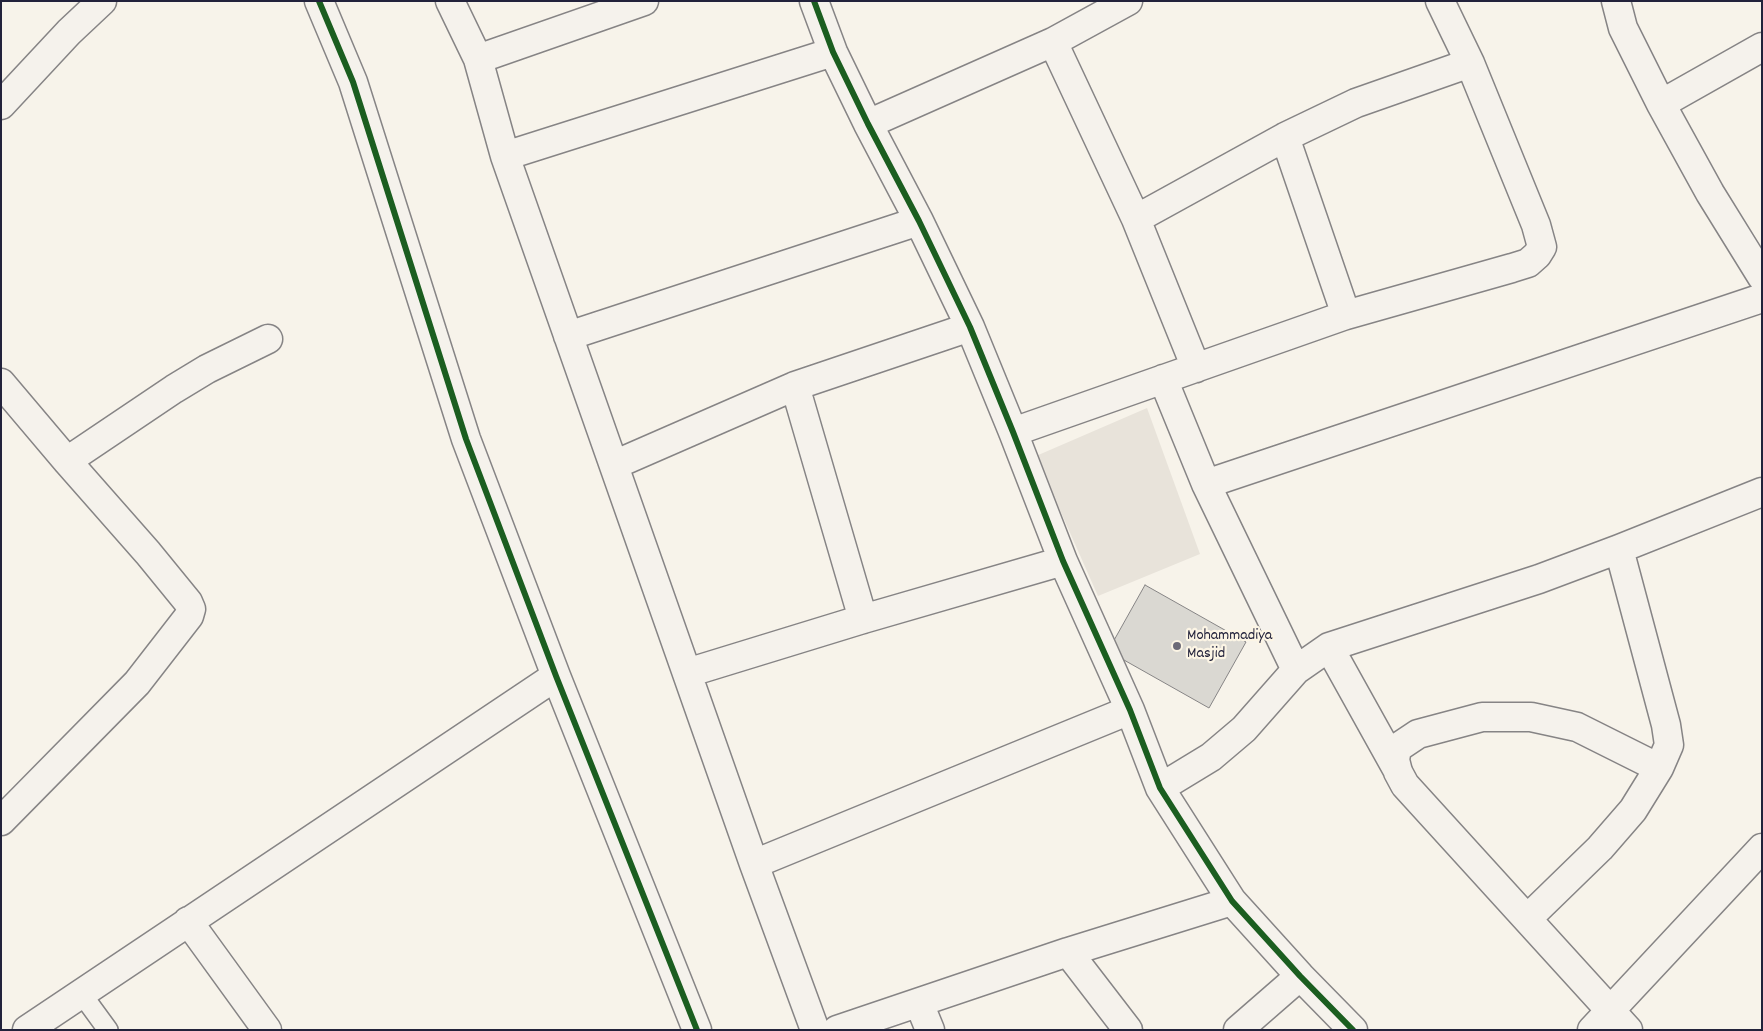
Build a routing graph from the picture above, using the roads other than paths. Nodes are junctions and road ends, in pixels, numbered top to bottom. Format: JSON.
{"nodes":[{"id":1,"x":102,"y":1,"type":"edge"},
{"id":2,"x":319,"y":1,"type":"edge"},
{"id":3,"x":450,"y":1,"type":"edge"},
{"id":4,"x":644,"y":1,"type":"edge"},
{"id":5,"x":814,"y":1,"type":"edge"},
{"id":6,"x":1128,"y":1,"type":"edge"},
{"id":7,"x":1440,"y":1,"type":"edge"},
{"id":8,"x":1616,"y":1,"type":"edge"},
{"id":9,"x":1053,"y":42,"type":"junction"},
{"id":10,"x":1762,"y":46,"type":"edge"},
{"id":11,"x":833,"y":52,"type":"junction"},
{"id":12,"x":478,"y":59,"type":"junction"},
{"id":13,"x":1470,"y":62,"type":"junction"},
{"id":14,"x":1660,"y":104,"type":"junction"},
{"id":15,"x":1,"y":105,"type":"edge"},
{"id":16,"x":868,"y":124,"type":"junction"},
{"id":17,"x":1285,"y":137,"type":"junction"},
{"id":18,"x":505,"y":156,"type":"junction"},
{"id":19,"x":1136,"y":219,"type":"junction"},
{"id":20,"x":919,"y":221,"type":"junction"},
{"id":21,"x":1762,"y":277,"type":"edge"},
{"id":22,"x":1762,"y":298,"type":"edge"},
{"id":23,"x":1346,"y":316,"type":"junction"},
{"id":24,"x":970,"y":327,"type":"junction"},
{"id":25,"x":568,"y":336,"type":"junction"},
{"id":26,"x":268,"y":339,"type":"dead end"},
{"id":27,"x":1196,"y":368,"type":"junction"},
{"id":28,"x":1163,"y":379,"type":"junction"},
{"id":29,"x":1,"y":383,"type":"edge"},
{"id":30,"x":795,"y":386,"type":"junction"},
{"id":31,"x":1013,"y":432,"type":"junction"},
{"id":32,"x":67,"y":461,"type":"junction"},
{"id":33,"x":614,"y":464,"type":"junction"},
{"id":34,"x":1206,"y":484,"type":"junction"},
{"id":35,"x":1762,"y":492,"type":"edge"},
{"id":36,"x":1619,"y":549,"type":"junction"},
{"id":37,"x":1062,"y":561,"type":"junction"},
{"id":38,"x":863,"y":619,"type":"junction"},
{"id":39,"x":1329,"y":647,"type":"junction"},
{"id":40,"x":1296,"y":670,"type":"junction"},
{"id":41,"x":687,"y":674,"type":"junction"},
{"id":42,"x":556,"y":676,"type":"junction"},
{"id":43,"x":1130,"y":710,"type":"junction"},
{"id":44,"x":1659,"y":768,"type":"junction"},
{"id":45,"x":1398,"y":772,"type":"junction"},
{"id":46,"x":1160,"y":788,"type":"junction"},
{"id":47,"x":1,"y":821,"type":"edge"},
{"id":48,"x":1762,"y":848,"type":"edge"},
{"id":49,"x":754,"y":864,"type":"junction"},
{"id":50,"x":1232,"y":901,"type":"junction"},
{"id":51,"x":1527,"y":919,"type":"junction"},
{"id":52,"x":188,"y":921,"type":"junction"},
{"id":53,"x":1068,"y":952,"type":"junction"},
{"id":54,"x":1300,"y":976,"type":"junction"},
{"id":55,"x":81,"y":993,"type":"junction"},
{"id":56,"x":919,"y":1003,"type":"junction"},
{"id":57,"x":1610,"y":1008,"type":"junction"},
{"id":58,"x":27,"y":1030,"type":"edge"},
{"id":59,"x":108,"y":1030,"type":"edge"},
{"id":60,"x":267,"y":1030,"type":"edge"},
{"id":61,"x":697,"y":1030,"type":"edge"},
{"id":62,"x":815,"y":1030,"type":"edge"},
{"id":63,"x":836,"y":1030,"type":"edge"},
{"id":64,"x":930,"y":1030,"type":"edge"},
{"id":65,"x":1128,"y":1030,"type":"edge"},
{"id":66,"x":1238,"y":1030,"type":"edge"},
{"id":67,"x":1353,"y":1030,"type":"edge"},
{"id":68,"x":1592,"y":1030,"type":"edge"},
{"id":69,"x":1628,"y":1030,"type":"edge"}],
"edges":[{"from":1,"to":15,"type":"street"},
{"from":2,"to":42,"type":"street"},
{"from":3,"to":12,"type":"street"},
{"from":4,"to":12,"type":"street"},
{"from":5,"to":11,"type":"street"},
{"from":6,"to":9,"type":"street"},
{"from":7,"to":13,"type":"street"},
{"from":8,"to":14,"type":"street"},
{"from":9,"to":16,"type":"street"},
{"from":9,"to":19,"type":"street"},
{"from":10,"to":14,"type":"street"},
{"from":11,"to":16,"type":"street"},
{"from":11,"to":18,"type":"street"},
{"from":12,"to":18,"type":"street"},
{"from":13,"to":17,"type":"street"},
{"from":13,"to":23,"type":"street"},
{"from":14,"to":21,"type":"street"},
{"from":16,"to":20,"type":"street"},
{"from":17,"to":19,"type":"street"},
{"from":17,"to":23,"type":"street"},
{"from":18,"to":25,"type":"street"},
{"from":19,"to":27,"type":"street"},
{"from":20,"to":24,"type":"street"},
{"from":20,"to":25,"type":"street"},
{"from":22,"to":34,"type":"street"},
{"from":23,"to":27,"type":"street"},
{"from":24,"to":30,"type":"street"},
{"from":24,"to":31,"type":"street"},
{"from":25,"to":33,"type":"street"},
{"from":26,"to":32,"type":"street"},
{"from":27,"to":28,"type":"street"},
{"from":28,"to":31,"type":"street"},
{"from":28,"to":34,"type":"street"},
{"from":29,"to":32,"type":"street"},
{"from":30,"to":33,"type":"street"},
{"from":30,"to":38,"type":"street"},
{"from":31,"to":37,"type":"street"},
{"from":32,"to":47,"type":"street"},
{"from":33,"to":41,"type":"street"},
{"from":34,"to":40,"type":"street"},
{"from":35,"to":36,"type":"street"},
{"from":36,"to":39,"type":"street"},
{"from":36,"to":44,"type":"street"},
{"from":37,"to":38,"type":"street"},
{"from":37,"to":43,"type":"street"},
{"from":38,"to":41,"type":"street"},
{"from":39,"to":40,"type":"street"},
{"from":39,"to":45,"type":"street"},
{"from":40,"to":46,"type":"street"},
{"from":41,"to":49,"type":"street"},
{"from":42,"to":52,"type":"street"},
{"from":42,"to":61,"type":"street"},
{"from":43,"to":46,"type":"street"},
{"from":43,"to":49,"type":"street"},
{"from":44,"to":45,"type":"street"},
{"from":44,"to":51,"type":"street"},
{"from":45,"to":51,"type":"street"},
{"from":46,"to":50,"type":"street"},
{"from":48,"to":57,"type":"street"},
{"from":49,"to":62,"type":"street"},
{"from":50,"to":53,"type":"street"},
{"from":50,"to":54,"type":"street"},
{"from":51,"to":57,"type":"street"},
{"from":52,"to":55,"type":"street"},
{"from":52,"to":60,"type":"street"},
{"from":53,"to":56,"type":"street"},
{"from":53,"to":65,"type":"street"},
{"from":54,"to":66,"type":"street"},
{"from":54,"to":67,"type":"street"},
{"from":55,"to":58,"type":"street"},
{"from":55,"to":59,"type":"lane"},
{"from":56,"to":63,"type":"street"},
{"from":56,"to":64,"type":"street"},
{"from":57,"to":68,"type":"street"},
{"from":57,"to":69,"type":"street"}]}
